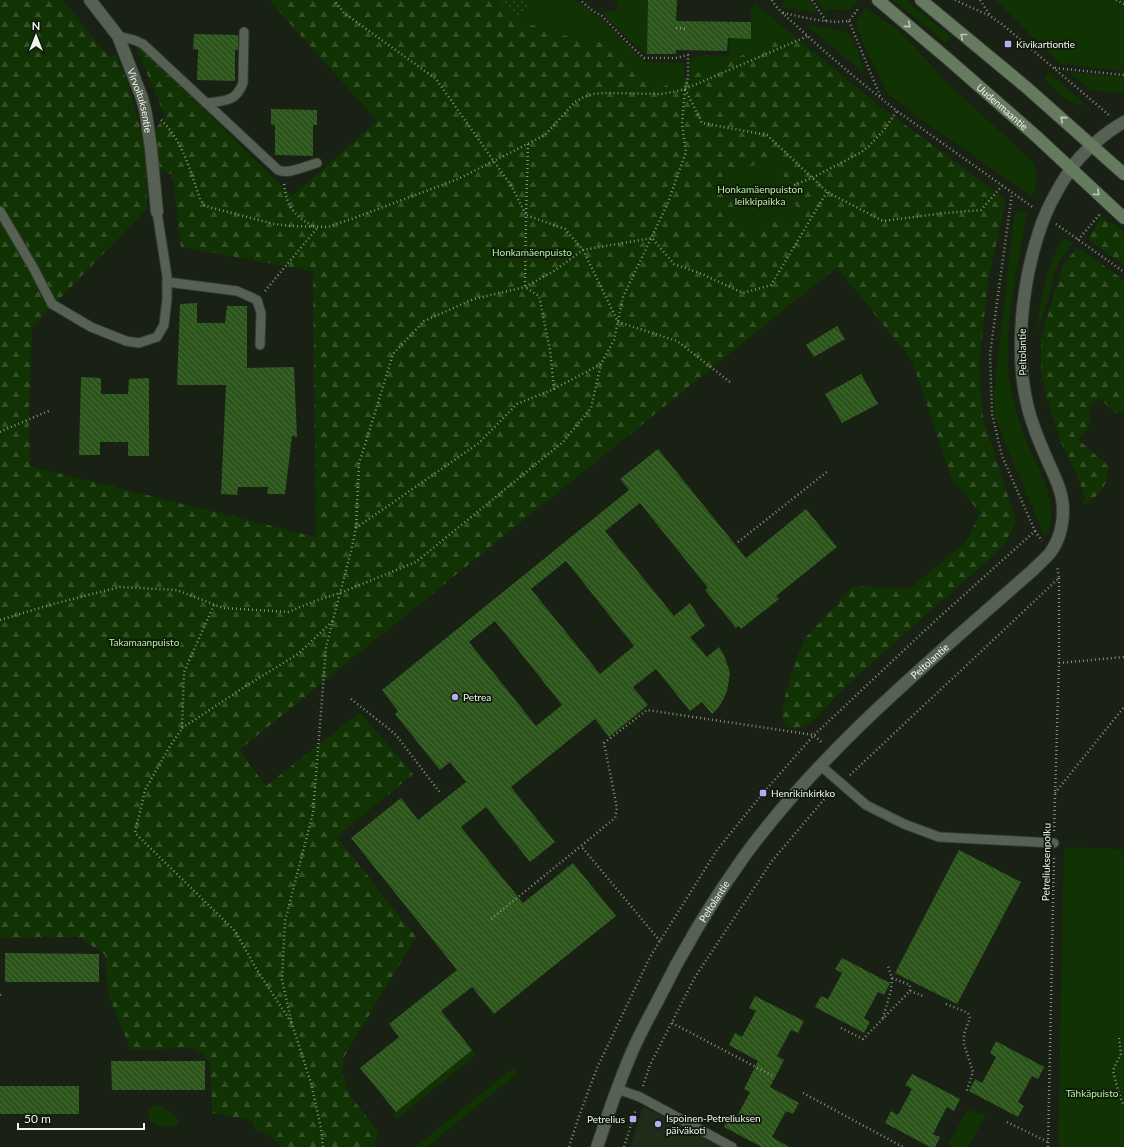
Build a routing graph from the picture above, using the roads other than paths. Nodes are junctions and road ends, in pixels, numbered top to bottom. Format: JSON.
{"nodes":[{"id":1,"x":90,"y":0,"type":"edge"},
{"id":2,"x":878,"y":0,"type":"edge"},
{"id":3,"x":921,"y":0,"type":"edge"},
{"id":4,"x":244,"y":32,"type":"dead end"},
{"id":5,"x":118,"y":36,"type":"junction"},
{"id":6,"x":206,"y":103,"type":"junction"},
{"id":7,"x":1124,"y":122,"type":"edge"},
{"id":8,"x":1092,"y":145,"type":"junction"},
{"id":9,"x":317,"y":163,"type":"dead end"},
{"id":10,"x":1071,"y":168,"type":"junction"},
{"id":11,"x":1124,"y":174,"type":"edge"},
{"id":12,"x":0,"y":211,"type":"edge"},
{"id":13,"x":158,"y":212,"type":"joint"},
{"id":14,"x":1124,"y":218,"type":"edge"},
{"id":15,"x":167,"y":282,"type":"junction"},
{"id":16,"x":260,"y":345,"type":"dead end"},
{"id":17,"x":821,"y":766,"type":"junction"},
{"id":18,"x":1054,"y":843,"type":"road end"},
{"id":19,"x":617,"y":1089,"type":"junction"},
{"id":20,"x":597,"y":1147,"type":"edge"},
{"id":21,"x":732,"y":1147,"type":"edge"}],
"edges":[{"from":1,"to":5,"type":"street","name":"Virvoituksentie"},
{"from":2,"to":10,"type":"main road","name":"Uudenmaantie","one_way":true},
{"from":8,"to":3,"type":"main road","one_way":true},
{"from":4,"to":6,"type":"lane"},
{"from":5,"to":6,"type":"lane"},
{"from":5,"to":13,"type":"street","name":"Virvoituksentie"},
{"from":6,"to":9,"type":"lane"},
{"from":7,"to":8,"type":"street","name":"Peltolantie"},
{"from":8,"to":10,"type":"street","name":"Peltolantie"},
{"from":8,"to":11,"type":"main road"},
{"from":10,"to":14,"type":"main road","name":"Uudenmaantie","one_way":true},
{"from":10,"to":17,"type":"street","name":"Peltolantie"},
{"from":12,"to":15,"type":"lane"},
{"from":13,"to":15,"type":"lane"},
{"from":15,"to":16,"type":"lane"},
{"from":17,"to":18,"type":"lane"},
{"from":17,"to":19,"type":"street","name":"Peltolantie"},
{"from":19,"to":20,"type":"street","name":"Peltolantie"},
{"from":19,"to":21,"type":"lane"}]}
